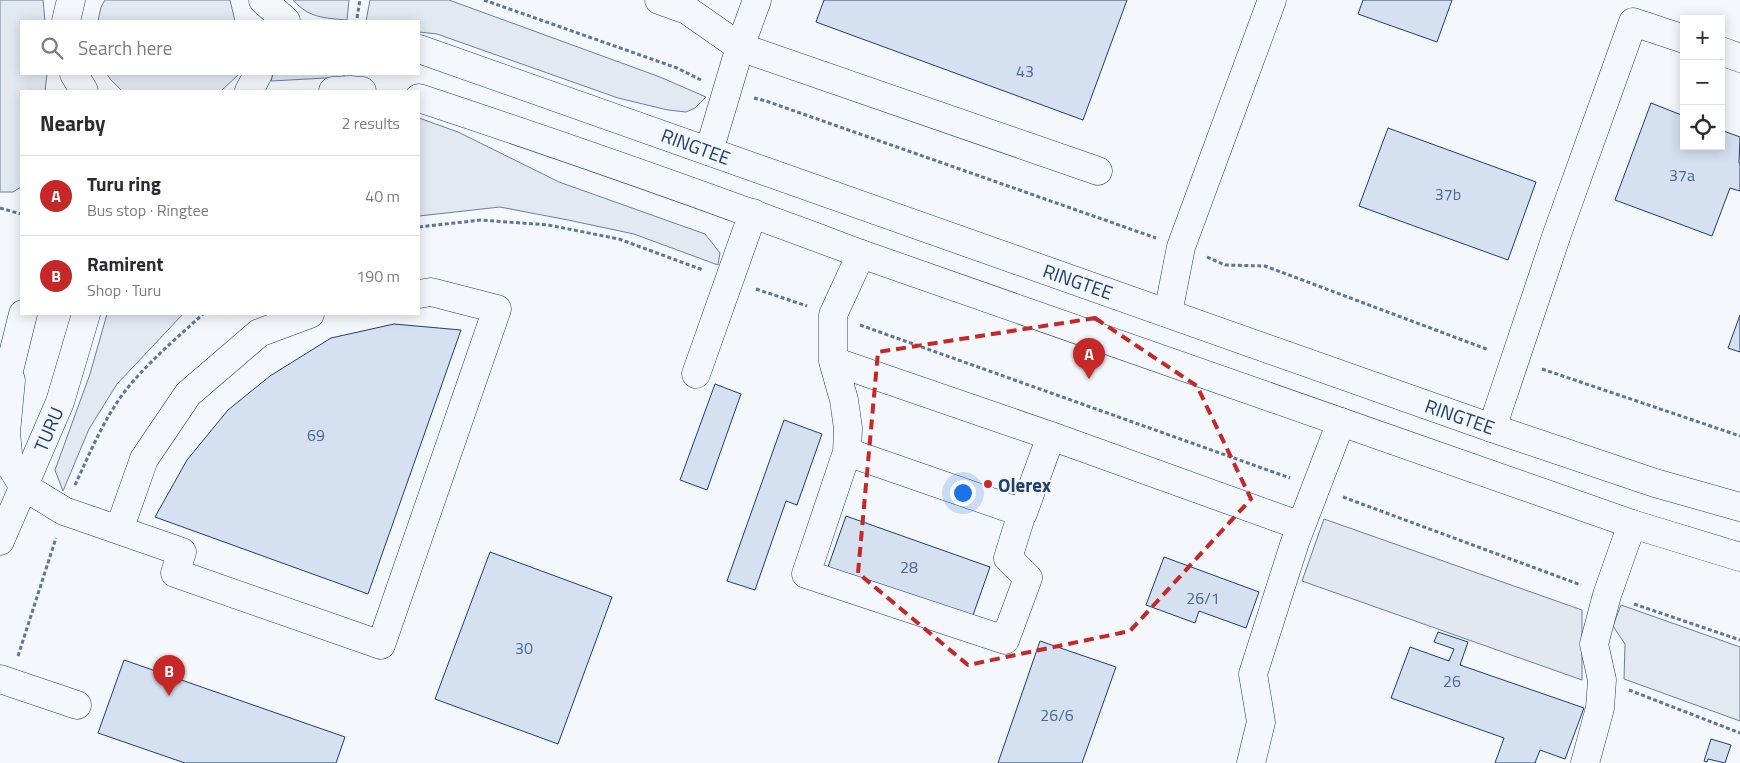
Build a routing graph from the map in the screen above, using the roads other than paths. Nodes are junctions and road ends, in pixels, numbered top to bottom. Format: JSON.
{"nodes":[{"id":1,"x":71,"y":0,"type":"edge"},
{"id":2,"x":262,"y":0,"type":"edge"},
{"id":3,"x":659,"y":0,"type":"edge"},
{"id":4,"x":757,"y":0,"type":"edge"},
{"id":5,"x":1272,"y":0,"type":"edge"},
{"id":6,"x":689,"y":5,"type":"edge"},
{"id":7,"x":66,"y":20,"type":"edge"},
{"id":8,"x":266,"y":20,"type":"edge"},
{"id":9,"x":285,"y":20,"type":"edge"},
{"id":10,"x":1680,"y":38,"type":"edge"},
{"id":11,"x":740,"y":47,"type":"junction"},
{"id":12,"x":420,"y":48,"type":"edge"},
{"id":13,"x":1725,"y":52,"type":"edge"},
{"id":14,"x":1740,"y":58,"type":"edge"},
{"id":15,"x":67,"y":75,"type":"edge"},
{"id":16,"x":75,"y":75,"type":"edge"},
{"id":17,"x":257,"y":75,"type":"edge"},
{"id":18,"x":65,"y":90,"type":"edge"},
{"id":19,"x":83,"y":90,"type":"edge"},
{"id":20,"x":250,"y":90,"type":"edge"},
{"id":21,"x":420,"y":98,"type":"edge"},
{"id":22,"x":710,"y":151,"type":"junction"},
{"id":23,"x":1098,"y":171,"type":"dead end"},
{"id":24,"x":753,"y":213,"type":"junction"},
{"id":25,"x":861,"y":254,"type":"junction"},
{"id":26,"x":420,"y":294,"type":"edge"},
{"id":27,"x":1168,"y":313,"type":"junction"},
{"id":28,"x":23,"y":315,"type":"edge"},
{"id":29,"x":86,"y":315,"type":"edge"},
{"id":30,"x":307,"y":315,"type":"edge"},
{"id":31,"x":14,"y":354,"type":"junction"},
{"id":32,"x":833,"y":361,"type":"junction"},
{"id":33,"x":696,"y":374,"type":"dead end"},
{"id":34,"x":0,"y":407,"type":"edge"},
{"id":35,"x":1341,"y":422,"type":"junction"},
{"id":36,"x":1492,"y":428,"type":"junction"},
{"id":37,"x":1051,"y":436,"type":"junction"},
{"id":38,"x":847,"y":452,"type":"junction"},
{"id":39,"x":24,"y":486,"type":"junction"},
{"id":40,"x":1740,"y":507,"type":"edge"},
{"id":41,"x":1022,"y":513,"type":"junction"},
{"id":42,"x":1632,"y":524,"type":"junction"},
{"id":43,"x":1301,"y":526,"type":"junction"},
{"id":44,"x":119,"y":530,"type":"junction"},
{"id":45,"x":0,"y":542,"type":"edge"},
{"id":46,"x":1740,"y":557,"type":"edge"},
{"id":47,"x":0,"y":679,"type":"edge"},
{"id":48,"x":77,"y":705,"type":"dead end"},
{"id":49,"x":1251,"y":763,"type":"edge"},
{"id":50,"x":1584,"y":763,"type":"edge"}],
"edges":[{"from":1,"to":7,"type":"main road"},
{"from":2,"to":8,"type":"main road"},
{"from":2,"to":9,"type":"main road"},
{"from":3,"to":6,"type":"main road"},
{"from":4,"to":11,"type":"main road"},
{"from":5,"to":27,"type":"main road"},
{"from":6,"to":11,"type":"main road"},
{"from":10,"to":36,"type":"main road"},
{"from":11,"to":22,"type":"main road"},
{"from":11,"to":23,"type":"main road"},
{"from":12,"to":22,"type":"main road","name":"RINGTEE"},
{"from":13,"to":14,"type":"main road"},
{"from":15,"to":18,"type":"main road"},
{"from":16,"to":19,"type":"main road"},
{"from":17,"to":20,"type":"main road"},
{"from":21,"to":24,"type":"main road"},
{"from":22,"to":27,"type":"main road","name":"RINGTEE"},
{"from":24,"to":25,"type":"main road"},
{"from":24,"to":33,"type":"main road"},
{"from":25,"to":32,"type":"main road"},
{"from":25,"to":35,"type":"main road"},
{"from":26,"to":44,"type":"main road"},
{"from":27,"to":36,"type":"main road","name":"RINGTEE"},
{"from":28,"to":31,"type":"main road"},
{"from":29,"to":39,"type":"main road","name":"TURU"},
{"from":30,"to":44,"type":"main road"},
{"from":31,"to":34,"type":"main road"},
{"from":31,"to":39,"type":"main road"},
{"from":32,"to":37,"type":"main road"},
{"from":32,"to":38,"type":"main road"},
{"from":35,"to":42,"type":"main road"},
{"from":35,"to":43,"type":"main road"},
{"from":36,"to":40,"type":"main road","name":"RINGTEE"},
{"from":37,"to":41,"type":"main road"},
{"from":37,"to":43,"type":"main road"},
{"from":38,"to":41,"type":"main road"},
{"from":38,"to":41,"type":"main road"},
{"from":39,"to":44,"type":"main road"},
{"from":39,"to":45,"type":"main road","name":"TURU"},
{"from":42,"to":46,"type":"main road"},
{"from":42,"to":50,"type":"main road"},
{"from":43,"to":49,"type":"main road"},
{"from":47,"to":48,"type":"main road"}]}
